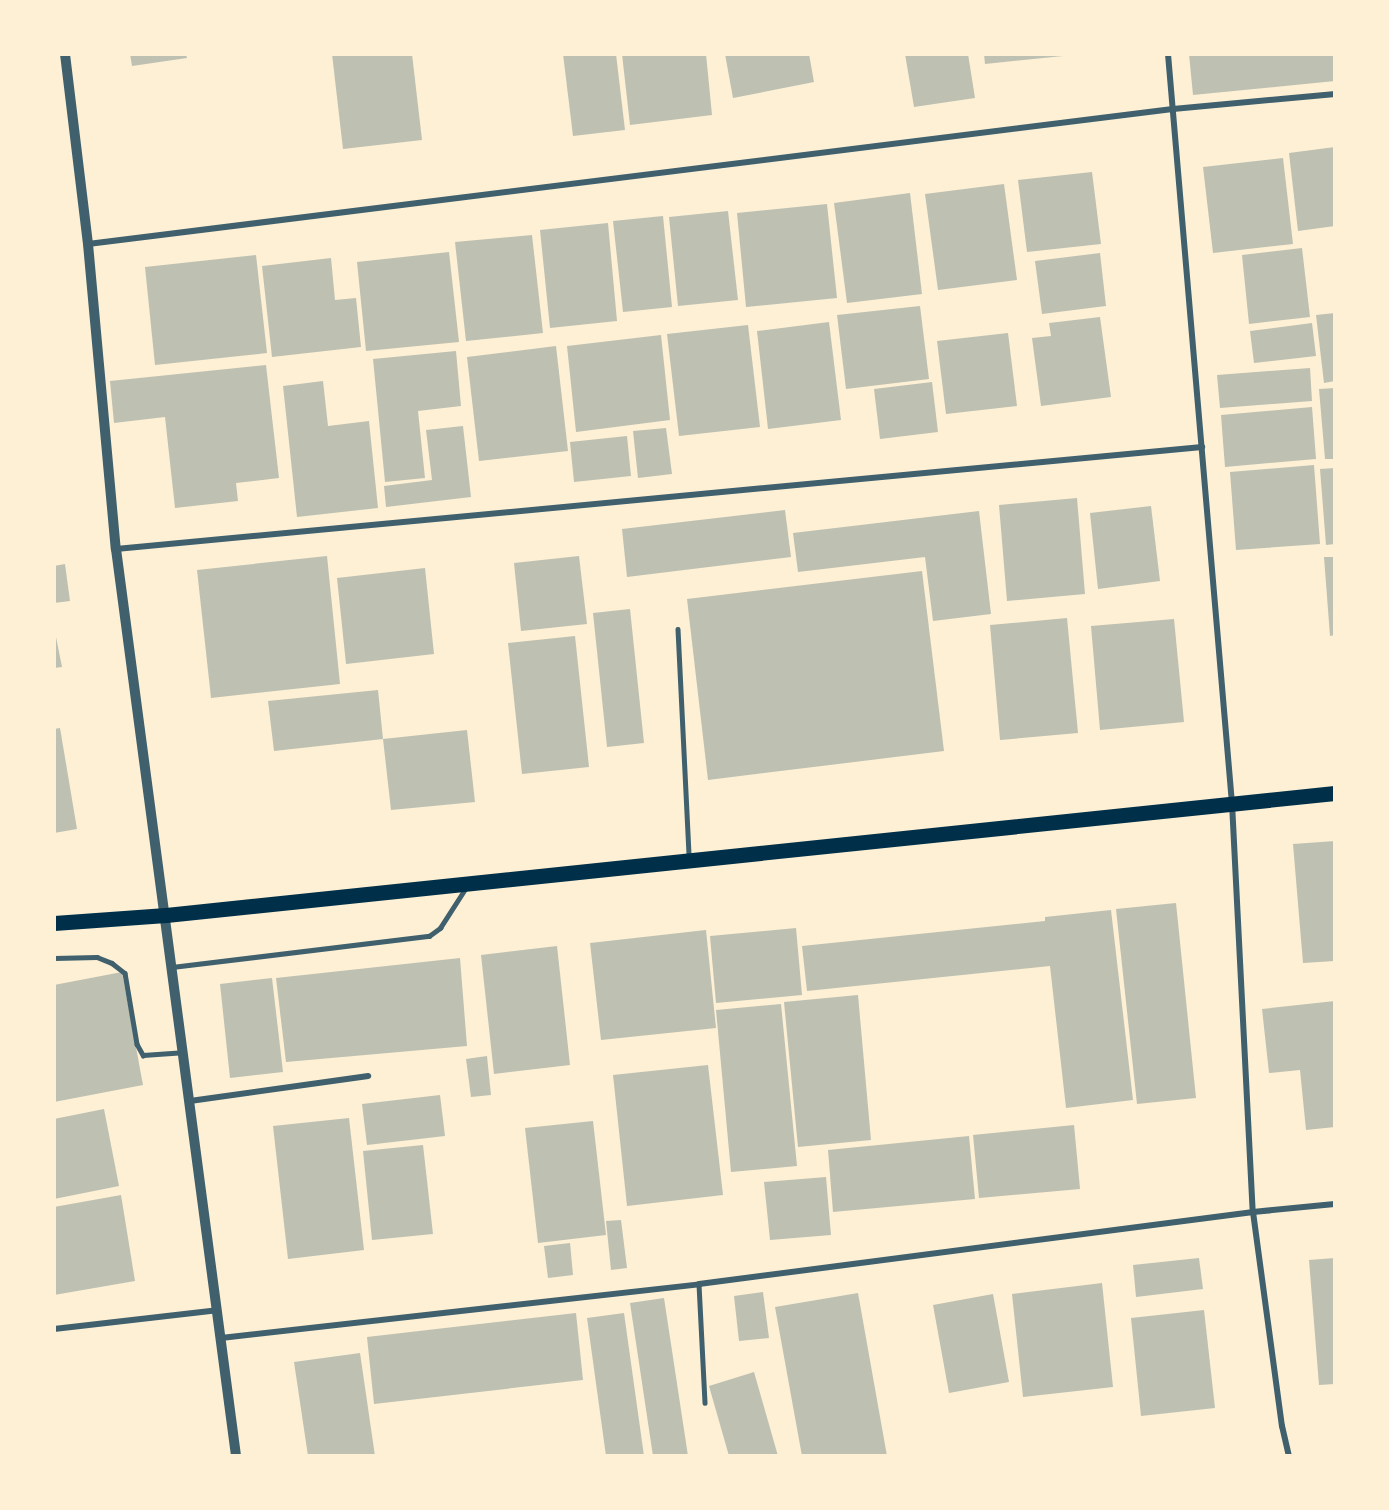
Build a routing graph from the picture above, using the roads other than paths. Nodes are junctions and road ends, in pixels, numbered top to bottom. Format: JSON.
{"nodes":[{"id":1,"x":65,"y":54,"type":"edge"},
{"id":2,"x":1168,"y":54,"type":"edge"},
{"id":3,"x":1335,"y":94,"type":"edge"},
{"id":4,"x":1173,"y":109,"type":"junction"},
{"id":5,"x":88,"y":244,"type":"junction"},
{"id":6,"x":1202,"y":447,"type":"junction"},
{"id":7,"x":116,"y":549,"type":"junction"},
{"id":8,"x":678,"y":629,"type":"dead end"},
{"id":9,"x":1335,"y":793,"type":"edge"},
{"id":10,"x":1232,"y":803,"type":"junction"},
{"id":11,"x":689,"y":860,"type":"junction"},
{"id":12,"x":468,"y":883,"type":"junction"},
{"id":13,"x":166,"y":915,"type":"junction"},
{"id":14,"x":54,"y":923,"type":"edge"},
{"id":15,"x":54,"y":958,"type":"edge"},
{"id":16,"x":172,"y":967,"type":"junction"},
{"id":17,"x":184,"y":1052,"type":"junction"},
{"id":18,"x":368,"y":1076,"type":"dead end"},
{"id":19,"x":190,"y":1101,"type":"junction"},
{"id":20,"x":1335,"y":1204,"type":"edge"},
{"id":21,"x":1253,"y":1212,"type":"junction"},
{"id":22,"x":699,"y":1284,"type":"junction"},
{"id":23,"x":217,"y":1310,"type":"junction"},
{"id":24,"x":54,"y":1329,"type":"edge"},
{"id":25,"x":221,"y":1338,"type":"junction"},
{"id":26,"x":705,"y":1402,"type":"dead end"},
{"id":27,"x":236,"y":1456,"type":"edge"},
{"id":28,"x":1289,"y":1456,"type":"edge"}],
"edges":[{"from":1,"to":5,"type":"street"},
{"from":2,"to":4,"type":"street"},
{"from":3,"to":4,"type":"street"},
{"from":4,"to":5,"type":"street"},
{"from":4,"to":6,"type":"street"},
{"from":5,"to":7,"type":"street"},
{"from":6,"to":7,"type":"street"},
{"from":6,"to":10,"type":"street"},
{"from":7,"to":13,"type":"street"},
{"from":8,"to":11,"type":"lane"},
{"from":9,"to":10,"type":"main road"},
{"from":10,"to":11,"type":"main road"},
{"from":10,"to":21,"type":"street"},
{"from":11,"to":12,"type":"main road"},
{"from":12,"to":13,"type":"main road"},
{"from":12,"to":16,"type":"lane"},
{"from":13,"to":14,"type":"main road"},
{"from":13,"to":16,"type":"street"},
{"from":15,"to":17,"type":"lane"},
{"from":16,"to":17,"type":"street"},
{"from":17,"to":19,"type":"street"},
{"from":18,"to":19,"type":"street"},
{"from":19,"to":23,"type":"street"},
{"from":20,"to":21,"type":"street"},
{"from":21,"to":22,"type":"street"},
{"from":21,"to":28,"type":"street"},
{"from":22,"to":25,"type":"street"},
{"from":22,"to":26,"type":"lane"},
{"from":23,"to":24,"type":"street"},
{"from":23,"to":25,"type":"street"},
{"from":25,"to":27,"type":"street"}]}
